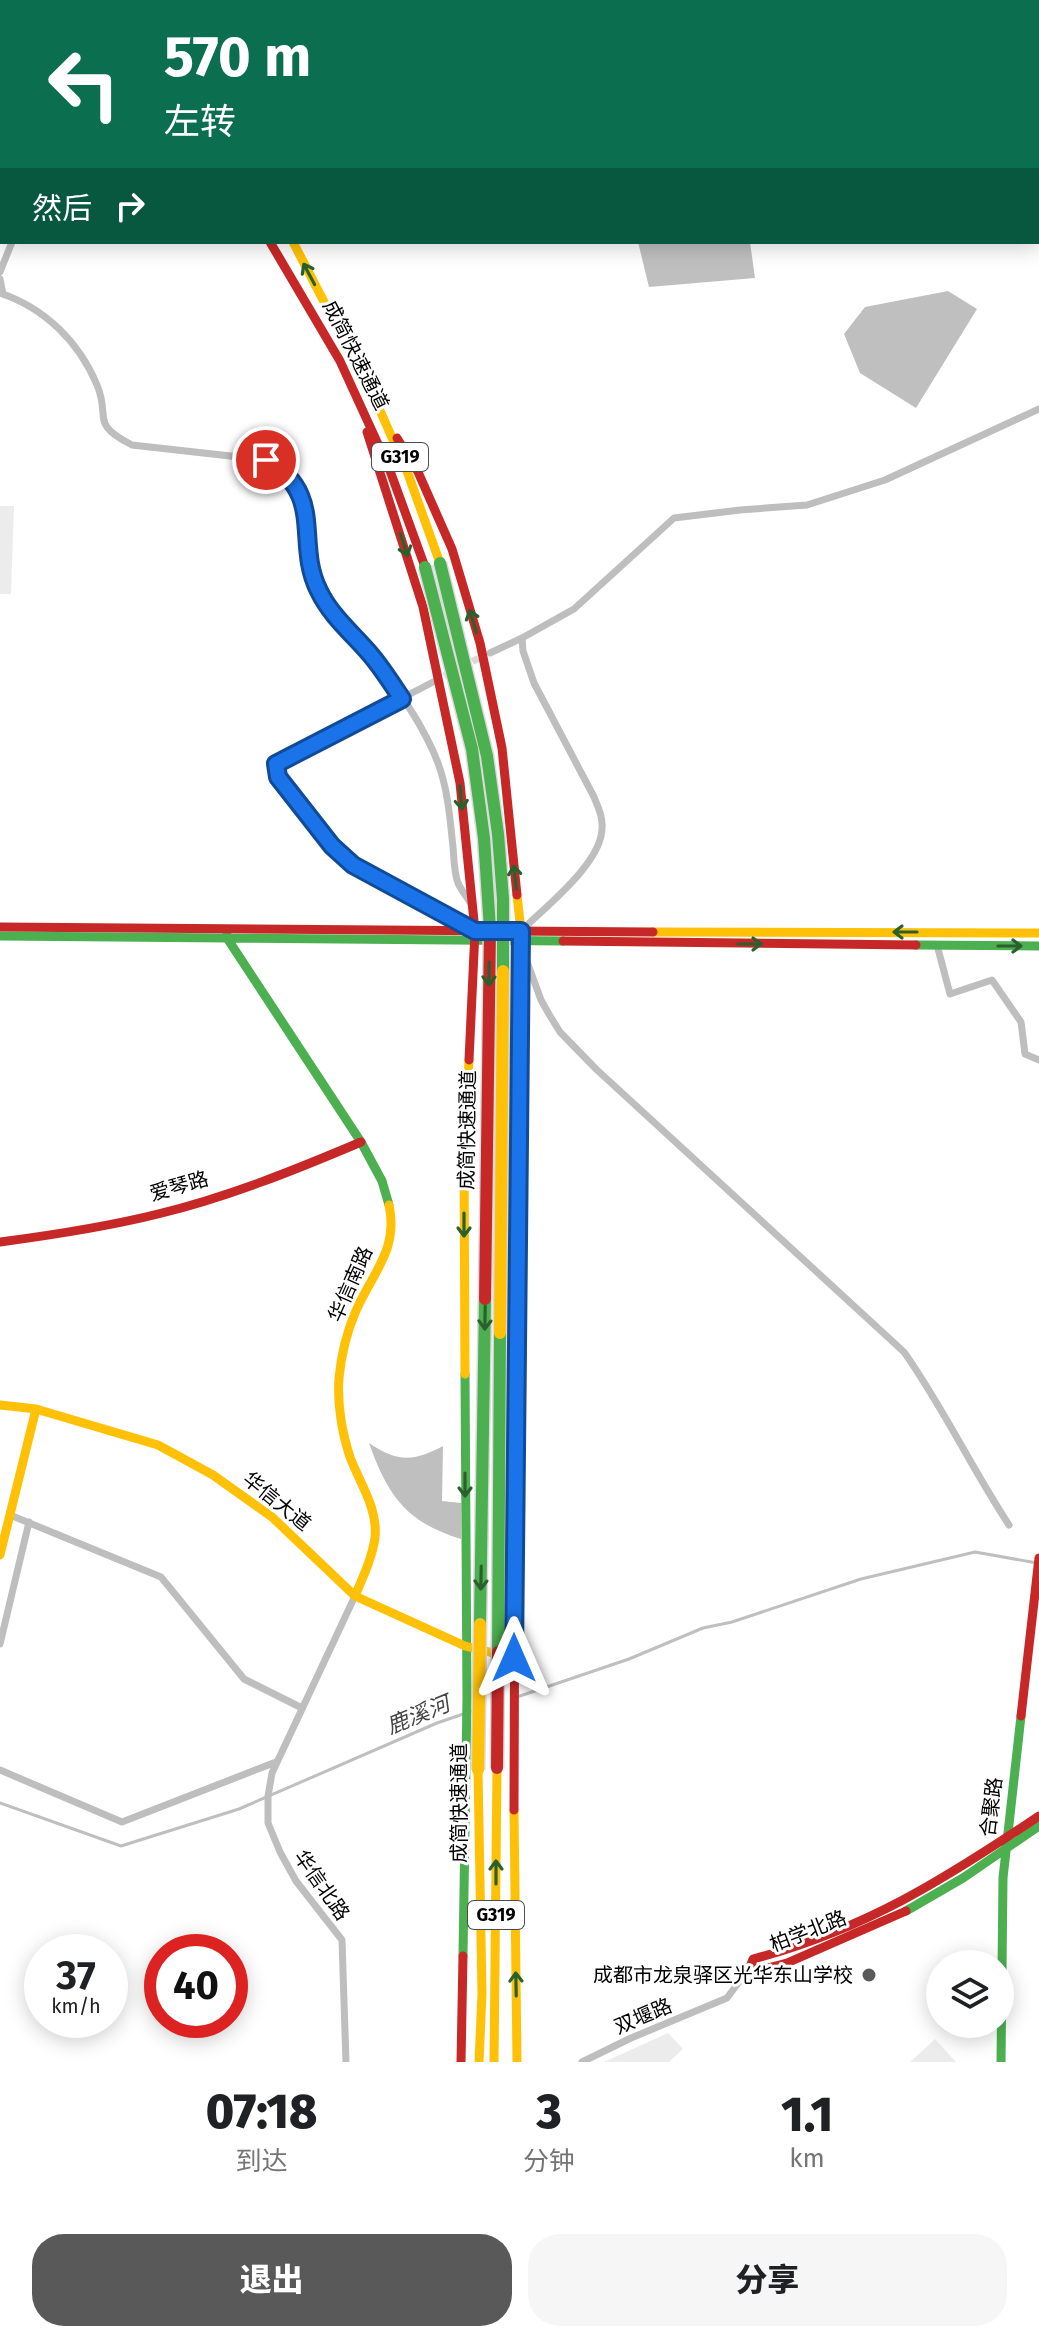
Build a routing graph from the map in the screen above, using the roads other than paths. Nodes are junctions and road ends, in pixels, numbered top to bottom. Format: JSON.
{"nodes":[{"id":1,"x":11,"y":244,"type":"edge"},
{"id":2,"x":271,"y":244,"type":"edge"},
{"id":3,"x":294,"y":244,"type":"edge"},
{"id":4,"x":0,"y":272,"type":"edge"},
{"id":5,"x":0,"y":279,"type":"edge"},
{"id":6,"x":2,"y":294,"type":"edge"},
{"id":7,"x":346,"y":358,"type":"junction"},
{"id":8,"x":354,"y":391,"type":"junction"},
{"id":9,"x":378,"y":406,"type":"junction"},
{"id":10,"x":1039,"y":409,"type":"edge"},
{"id":11,"x":522,"y":638,"type":"junction"},
{"id":12,"x":490,"y":653,"type":"tunnel mouth"},
{"id":13,"x":433,"y":682,"type":"tunnel mouth"},
{"id":14,"x":402,"y":699,"type":"junction"},
{"id":15,"x":472,"y":905,"type":"junction"},
{"id":16,"x":0,"y":927,"type":"edge"},
{"id":17,"x":1039,"y":933,"type":"edge"},
{"id":18,"x":227,"y":934,"type":"junction"},
{"id":19,"x":0,"y":936,"type":"edge"},
{"id":20,"x":475,"y":936,"type":"junction"},
{"id":21,"x":520,"y":936,"type":"junction"},
{"id":22,"x":937,"y":945,"type":"junction"},
{"id":23,"x":1039,"y":946,"type":"edge"},
{"id":24,"x":1039,"y":1060,"type":"edge"},
{"id":25,"x":361,"y":1142,"type":"junction"},
{"id":26,"x":0,"y":1242,"type":"edge"},
{"id":27,"x":0,"y":1405,"type":"edge"},
{"id":28,"x":36,"y":1409,"type":"junction"},
{"id":29,"x":10,"y":1515,"type":"junction"},
{"id":30,"x":29,"y":1522,"type":"junction"},
{"id":31,"x":1009,"y":1525,"type":"dead end"},
{"id":32,"x":0,"y":1555,"type":"edge"},
{"id":33,"x":1039,"y":1558,"type":"edge"},
{"id":34,"x":355,"y":1596,"type":"junction"},
{"id":35,"x":0,"y":1644,"type":"edge"},
{"id":36,"x":465,"y":1646,"type":"junction"},
{"id":37,"x":514,"y":1658,"type":"junction"},
{"id":38,"x":302,"y":1708,"type":"junction"},
{"id":39,"x":276,"y":1762,"type":"junction"},
{"id":40,"x":0,"y":1770,"type":"edge"},
{"id":41,"x":1039,"y":1816,"type":"edge"},
{"id":42,"x":1039,"y":1826,"type":"edge"},
{"id":43,"x":1007,"y":1842,"type":"junction"},
{"id":44,"x":750,"y":1967,"type":"joint"},
{"id":45,"x":346,"y":2062,"type":"edge"},
{"id":46,"x":461,"y":2062,"type":"edge"},
{"id":47,"x":479,"y":2062,"type":"edge"},
{"id":48,"x":494,"y":2062,"type":"edge"},
{"id":49,"x":517,"y":2062,"type":"edge"},
{"id":50,"x":582,"y":2062,"type":"edge"},
{"id":51,"x":1001,"y":2062,"type":"edge"}],
"edges":[{"from":1,"to":4,"type":"street"},
{"from":2,"to":7,"type":"main road","name":"成简快速通道","number":"G319"},
{"from":7,"to":3,"type":"main road","name":"成简快速通道","number":"G319","one_way":true},
{"from":5,"to":6,"type":"street"},
{"from":6,"to":14,"type":"street"},
{"from":7,"to":8,"type":"main road","name":"成简快速通道","number":"G319"},
{"from":7,"to":9,"type":"main road","name":"成简快速通道","number":"G319"},
{"from":8,"to":15,"type":"main road","one_way":true},
{"from":8,"to":47,"type":"main road","name":"成简快速通道","number":"G319","one_way":true,"bridge":true},
{"from":21,"to":9,"type":"main road","one_way":true},
{"from":48,"to":9,"type":"main road","name":"成简快速通道","number":"G319","one_way":true,"bridge":true},
{"from":10,"to":11,"type":"street"},
{"from":11,"to":12,"type":"street"},
{"from":11,"to":21,"type":"street"},
{"from":13,"to":14,"type":"street"},
{"from":14,"to":15,"type":"street"},
{"from":14,"to":20,"type":"street"},
{"from":15,"to":20,"type":"main road"},
{"from":16,"to":18,"type":"main road"},
{"from":17,"to":21,"type":"main road","one_way":true},
{"from":18,"to":19,"type":"main road"},
{"from":18,"to":20,"type":"main road"},
{"from":18,"to":25,"type":"main road","name":"华信南路"},
{"from":20,"to":21,"type":"main road"},
{"from":20,"to":36,"type":"main road","one_way":true},
{"from":21,"to":22,"type":"main road","one_way":true},
{"from":21,"to":31,"type":"street"},
{"from":21,"to":37,"type":"main road"},
{"from":22,"to":23,"type":"main road","one_way":true},
{"from":22,"to":24,"type":"street"},
{"from":25,"to":26,"type":"main road","name":"爱琴路"},
{"from":25,"to":34,"type":"main road","name":"华信南路"},
{"from":27,"to":28,"type":"main road","name":"华信大道"},
{"from":28,"to":29,"type":"main road"},
{"from":28,"to":34,"type":"main road","name":"华信大道"},
{"from":29,"to":30,"type":"street"},
{"from":29,"to":32,"type":"main road"},
{"from":30,"to":35,"type":"street"},
{"from":30,"to":38,"type":"street"},
{"from":33,"to":43,"type":"main road","name":"合聚路"},
{"from":34,"to":36,"type":"main road","name":"华信大道"},
{"from":34,"to":38,"type":"street"},
{"from":36,"to":37,"type":"main road","name":"华信大道"},
{"from":36,"to":46,"type":"main road"},
{"from":49,"to":37,"type":"main road","one_way":true},
{"from":38,"to":39,"type":"street"},
{"from":39,"to":40,"type":"street"},
{"from":39,"to":45,"type":"street","name":"华信北路"},
{"from":41,"to":43,"type":"main road","name":"柏学北路"},
{"from":42,"to":43,"type":"main road","name":"柏学北路"},
{"from":43,"to":44,"type":"main road","name":"柏学北路"},
{"from":43,"to":51,"type":"main road","name":"合聚路"},
{"from":44,"to":50,"type":"street","name":"双堰路"}]}
